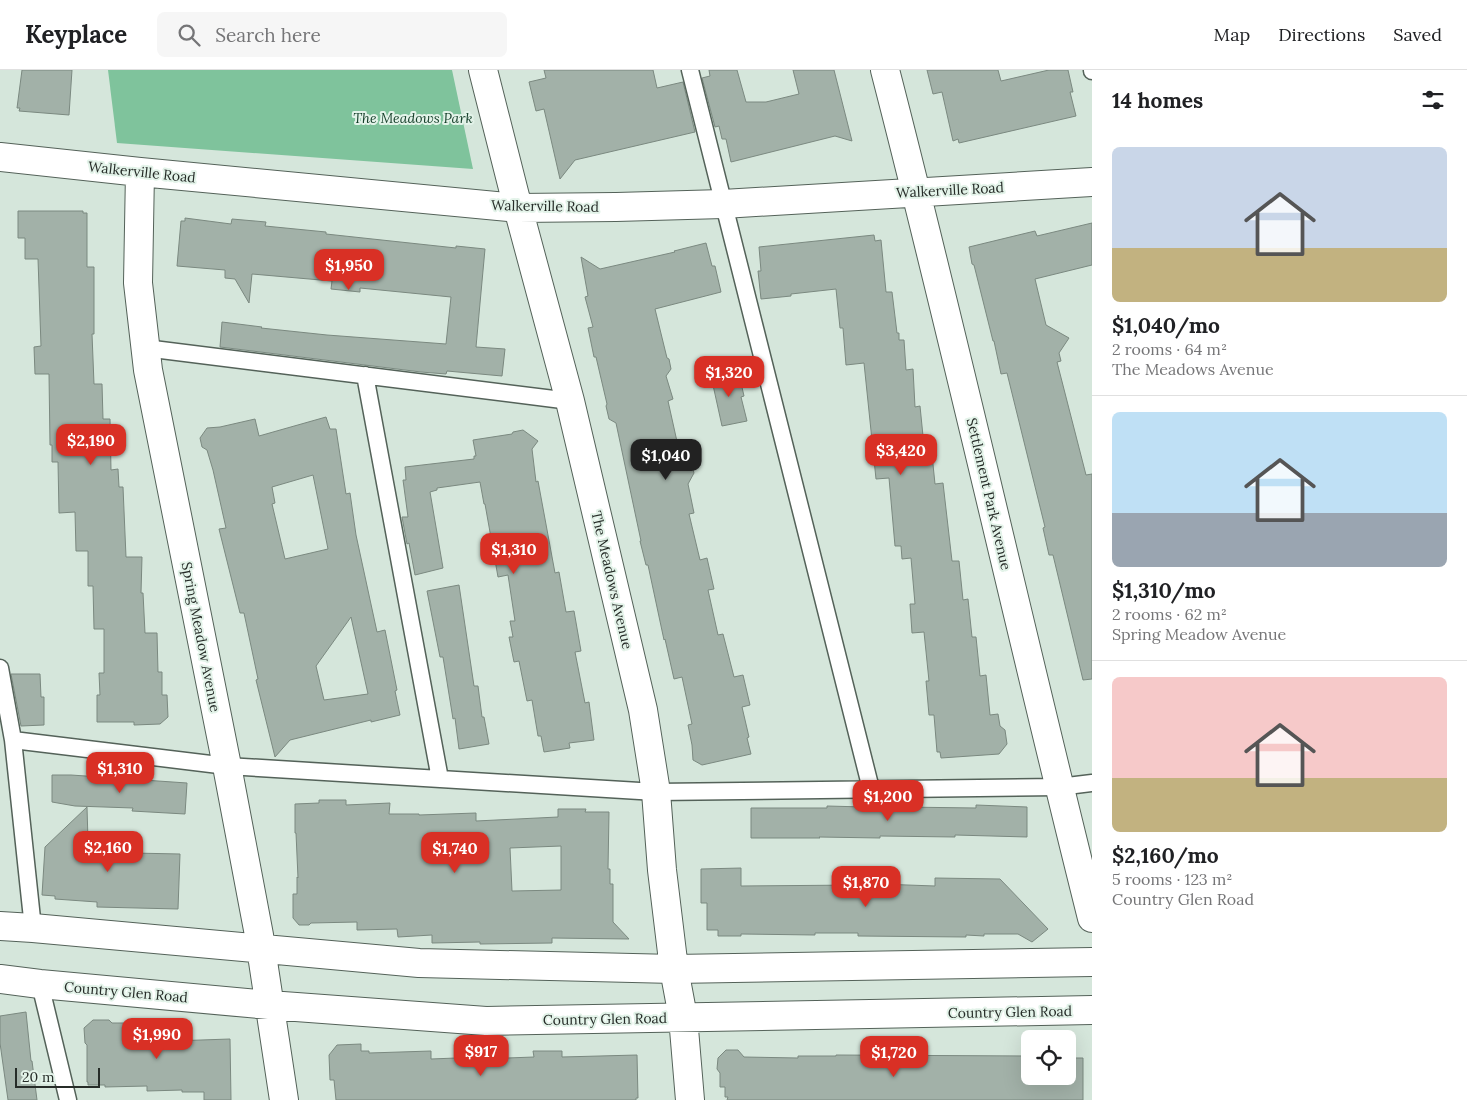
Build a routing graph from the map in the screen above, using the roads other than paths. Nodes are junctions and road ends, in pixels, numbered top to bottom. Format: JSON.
{"nodes":[{"id":1,"x":483,"y":70,"type":"edge"},
{"id":2,"x":690,"y":70,"type":"edge"},
{"id":3,"x":885,"y":70,"type":"edge"},
{"id":4,"x":0,"y":157,"type":"edge"},
{"id":5,"x":140,"y":172,"type":"junction"},
{"id":6,"x":1092,"y":182,"type":"edge"},
{"id":7,"x":917,"y":192,"type":"junction"},
{"id":8,"x":723,"y":204,"type":"junction"},
{"id":9,"x":518,"y":208,"type":"junction"},
{"id":10,"x":145,"y":348,"type":"junction"},
{"id":11,"x":365,"y":375,"type":"junction"},
{"id":12,"x":570,"y":401,"type":"junction"},
{"id":13,"x":0,"y":668,"type":"edge"},
{"id":14,"x":13,"y":740,"type":"junction"},
{"id":15,"x":227,"y":766,"type":"junction"},
{"id":16,"x":440,"y":779,"type":"junction"},
{"id":17,"x":1092,"y":783,"type":"edge"},
{"id":18,"x":1059,"y":787,"type":"junction"},
{"id":19,"x":871,"y":789,"type":"junction"},
{"id":20,"x":656,"y":792,"type":"junction"},
{"id":21,"x":1092,"y":918,"type":"edge"},
{"id":22,"x":0,"y":926,"type":"edge"},
{"id":23,"x":33,"y":928,"type":"junction"},
{"id":24,"x":261,"y":949,"type":"junction"},
{"id":25,"x":1092,"y":962,"type":"edge"},
{"id":26,"x":674,"y":969,"type":"junction"},
{"id":27,"x":0,"y":978,"type":"edge"},
{"id":28,"x":40,"y":984,"type":"junction"},
{"id":29,"x":269,"y":1005,"type":"junction"},
{"id":30,"x":1092,"y":1010,"type":"edge"},
{"id":31,"x":683,"y":1017,"type":"junction"},
{"id":32,"x":68,"y":1100,"type":"edge"},
{"id":33,"x":284,"y":1100,"type":"edge"},
{"id":34,"x":690,"y":1100,"type":"edge"}],
"edges":[{"from":1,"to":9,"type":"street","name":"The Meadows Avenue"},
{"from":2,"to":8,"type":"lane"},
{"from":3,"to":7,"type":"street","name":"Settlement Park Avenue"},
{"from":4,"to":5,"type":"street","name":"Walkerville Road"},
{"from":5,"to":9,"type":"street","name":"Walkerville Road"},
{"from":5,"to":10,"type":"street","name":"Spring Meadow Avenue"},
{"from":6,"to":7,"type":"street","name":"Walkerville Road"},
{"from":7,"to":8,"type":"street","name":"Walkerville Road"},
{"from":7,"to":18,"type":"street","name":"Settlement Park Avenue"},
{"from":8,"to":9,"type":"street","name":"Walkerville Road"},
{"from":8,"to":19,"type":"lane"},
{"from":9,"to":12,"type":"street","name":"The Meadows Avenue"},
{"from":10,"to":11,"type":"lane"},
{"from":10,"to":15,"type":"street","name":"Spring Meadow Avenue"},
{"from":11,"to":12,"type":"lane"},
{"from":11,"to":16,"type":"lane"},
{"from":12,"to":20,"type":"street","name":"The Meadows Avenue"},
{"from":13,"to":14,"type":"lane"},
{"from":14,"to":15,"type":"lane"},
{"from":14,"to":23,"type":"lane"},
{"from":15,"to":16,"type":"lane"},
{"from":15,"to":24,"type":"street","name":"Spring Meadow Avenue"},
{"from":16,"to":20,"type":"lane"},
{"from":17,"to":18,"type":"lane"},
{"from":18,"to":19,"type":"lane"},
{"from":18,"to":21,"type":"street","name":"Settlement Park Avenue"},
{"from":19,"to":20,"type":"lane"},
{"from":20,"to":26,"type":"street","name":"The Meadows Avenue"},
{"from":22,"to":23,"type":"street"},
{"from":23,"to":24,"type":"street"},
{"from":24,"to":26,"type":"street"},
{"from":24,"to":29,"type":"street","name":"Spring Meadow Avenue"},
{"from":25,"to":26,"type":"street"},
{"from":26,"to":31,"type":"street","name":"The Meadows Avenue"},
{"from":27,"to":28,"type":"street","name":"Country Glen Road"},
{"from":28,"to":29,"type":"street","name":"Country Glen Road"},
{"from":28,"to":32,"type":"lane"},
{"from":29,"to":31,"type":"street","name":"Country Glen Road"},
{"from":29,"to":33,"type":"street","name":"Spring Meadow Avenue"},
{"from":30,"to":31,"type":"street","name":"Country Glen Road"},
{"from":31,"to":34,"type":"street","name":"The Meadows Avenue"}]}
